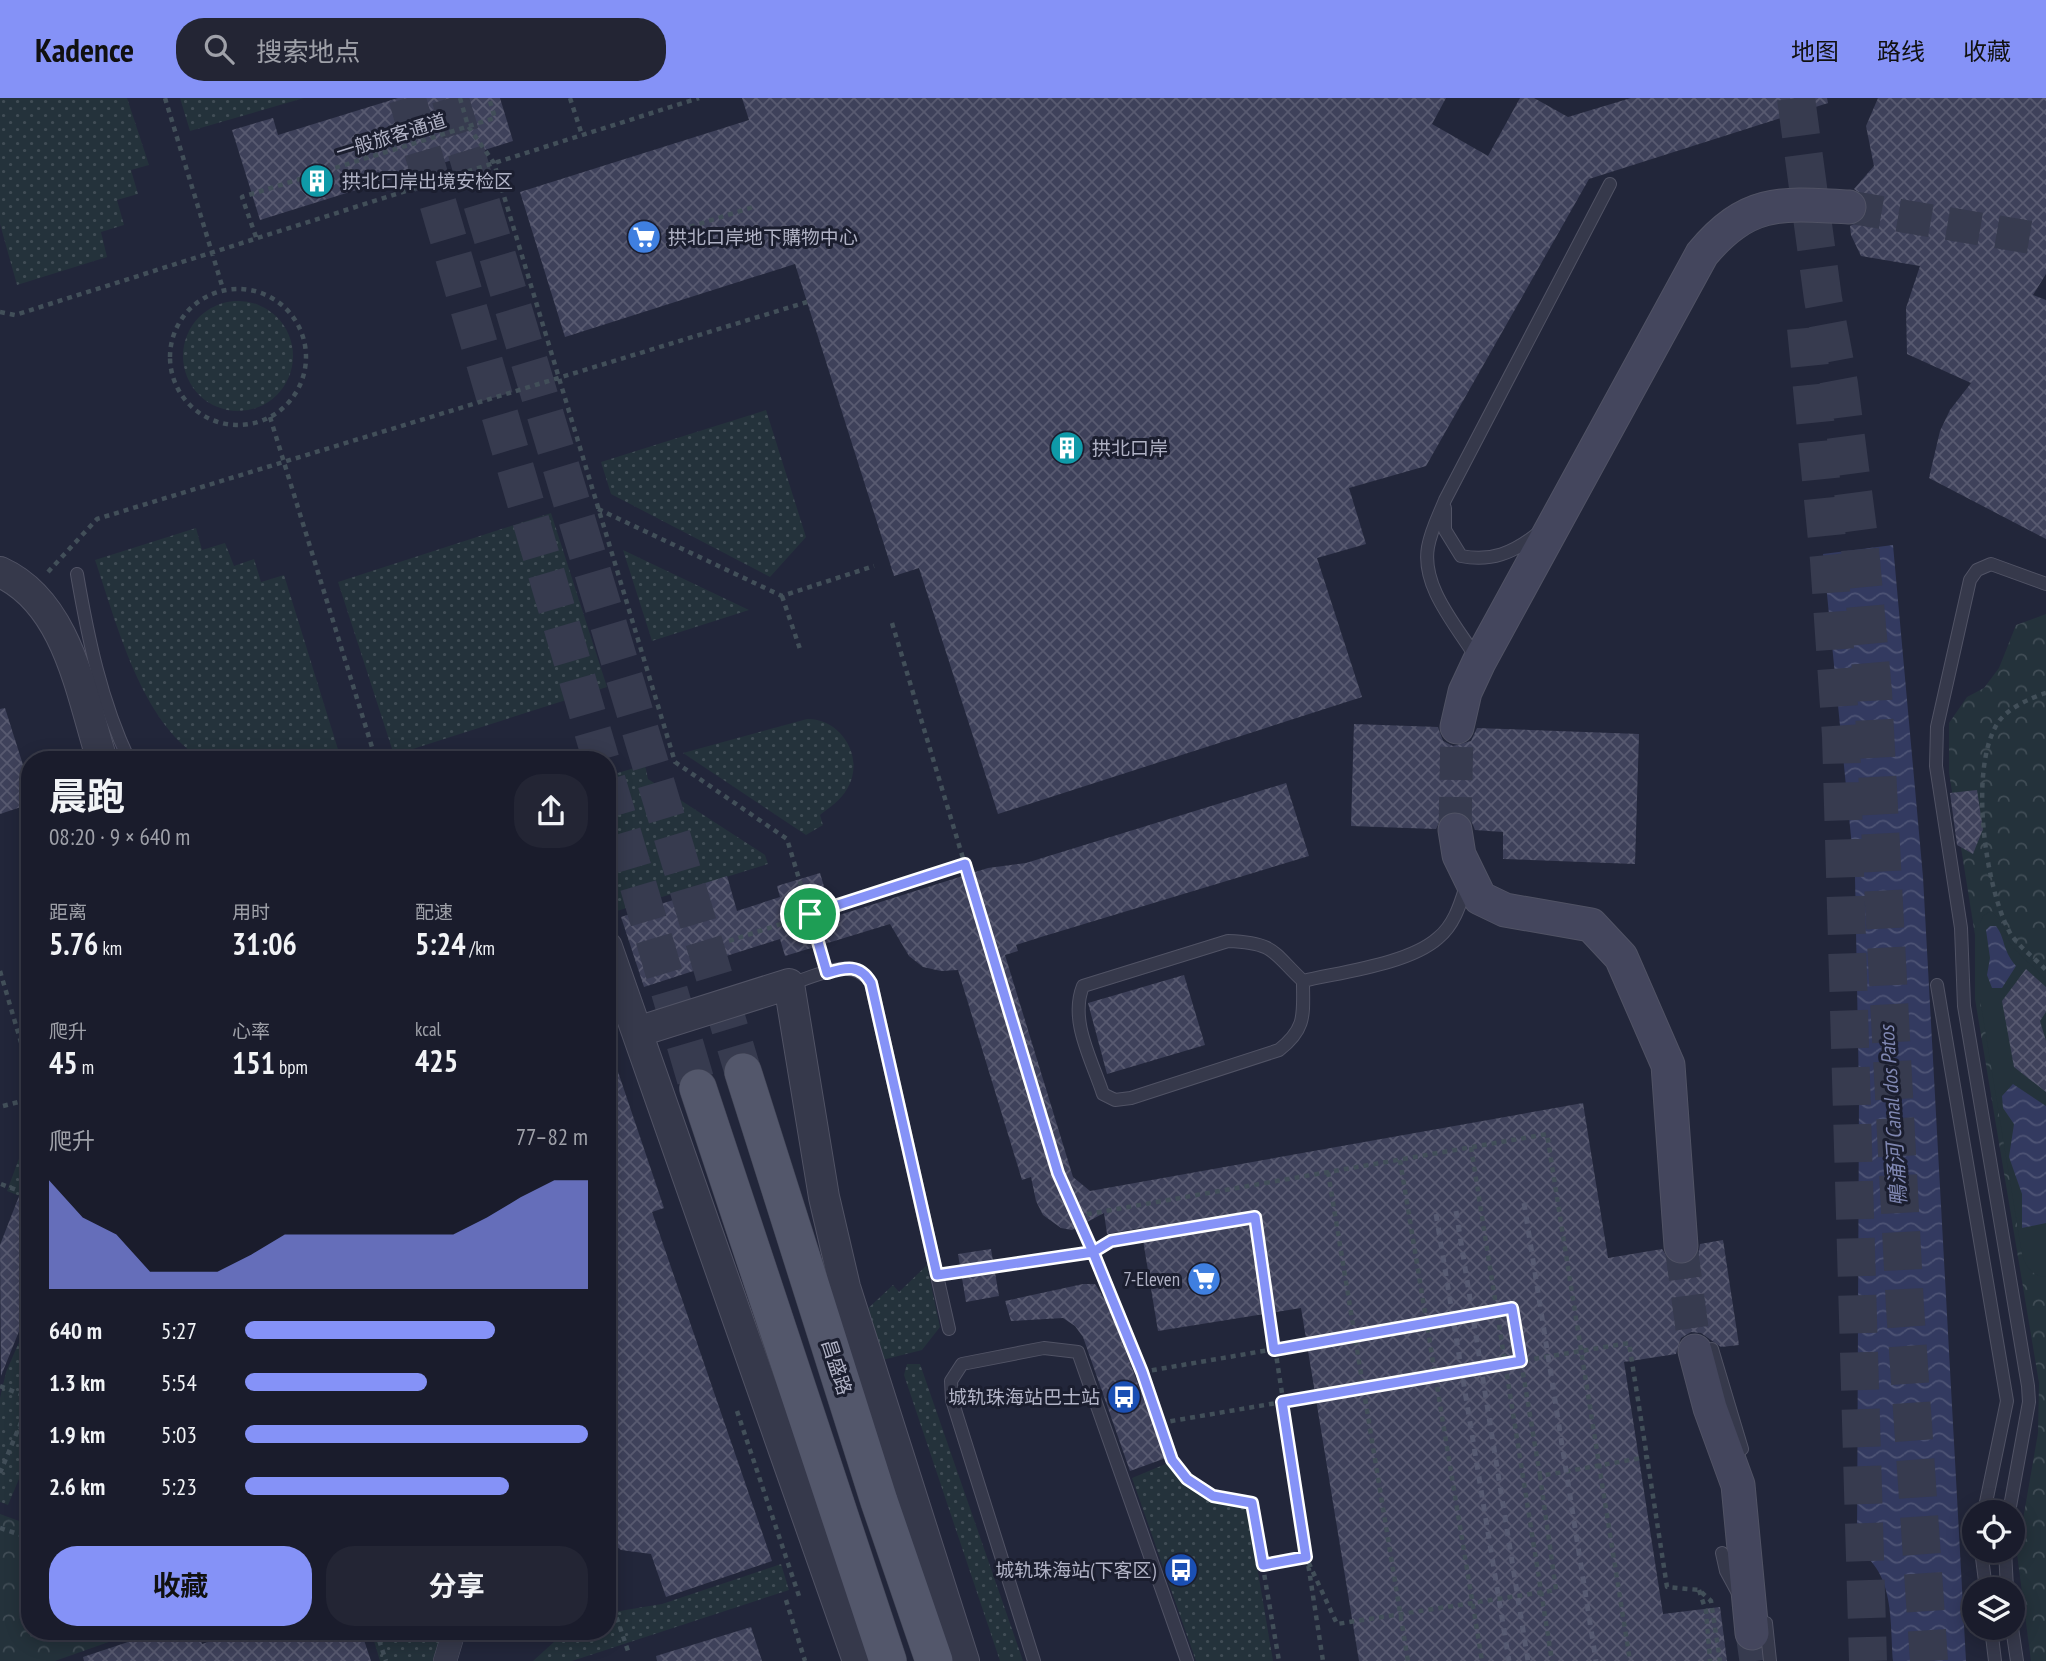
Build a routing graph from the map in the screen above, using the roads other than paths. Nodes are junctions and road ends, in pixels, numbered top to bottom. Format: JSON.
{"nodes":[{"id":1,"x":1610,"y":184,"type":"dead end"},
{"id":2,"x":1849,"y":207,"type":"tunnel mouth"},
{"id":3,"x":1445,"y":500,"type":"junction"},
{"id":4,"x":1560,"y":511,"type":"junction"},
{"id":5,"x":0,"y":572,"type":"edge"},
{"id":6,"x":77,"y":574,"type":"dead end"},
{"id":7,"x":2046,"y":584,"type":"edge"},
{"id":8,"x":1479,"y":662,"type":"junction"},
{"id":9,"x":1457,"y":727,"type":"tunnel mouth"},
{"id":10,"x":99,"y":751,"type":"edge"},
{"id":11,"x":125,"y":751,"type":"edge"},
{"id":12,"x":1455,"y":830,"type":"tunnel mouth"},
{"id":13,"x":1468,"y":879,"type":"junction"},
{"id":14,"x":616,"y":972,"type":"edge"},
{"id":15,"x":1303,"y":981,"type":"junction"},
{"id":16,"x":789,"y":985,"type":"junction"},
{"id":17,"x":1937,"y":985,"type":"dead end"},
{"id":18,"x":637,"y":1032,"type":"junction"},
{"id":19,"x":743,"y":1072,"type":"tunnel mouth"},
{"id":20,"x":698,"y":1088,"type":"tunnel mouth"},
{"id":21,"x":1681,"y":1246,"type":"tunnel mouth"},
{"id":22,"x":949,"y":1329,"type":"dead end"},
{"id":23,"x":1703,"y":1350,"type":"joint"},
{"id":24,"x":1749,"y":1475,"type":"dead end"},
{"id":25,"x":1986,"y":1500,"type":"edge"},
{"id":26,"x":2011,"y":1500,"type":"edge"},
{"id":27,"x":1722,"y":1553,"type":"dead end"},
{"id":28,"x":1756,"y":1617,"type":"junction"},
{"id":29,"x":451,"y":1640,"type":"edge"},
{"id":30,"x":1992,"y":1640,"type":"edge"},
{"id":31,"x":2014,"y":1640,"type":"edge"},
{"id":32,"x":444,"y":1661,"type":"edge"},
{"id":33,"x":858,"y":1661,"type":"edge"},
{"id":34,"x":888,"y":1661,"type":"edge"},
{"id":35,"x":934,"y":1661,"type":"edge"},
{"id":36,"x":964,"y":1661,"type":"edge"},
{"id":37,"x":1034,"y":1661,"type":"edge"},
{"id":38,"x":1187,"y":1661,"type":"edge"},
{"id":39,"x":1770,"y":1661,"type":"edge"},
{"id":40,"x":1995,"y":1661,"type":"edge"},
{"id":41,"x":2017,"y":1661,"type":"edge"}],
"edges":[{"from":1,"to":3,"type":"lane"},
{"from":2,"to":4,"type":"main road"},
{"from":3,"to":4,"type":"lane"},
{"from":3,"to":8,"type":"lane"},
{"from":4,"to":8,"type":"main road"},
{"from":5,"to":10,"type":"street"},
{"from":6,"to":11,"type":"lane"},
{"from":7,"to":26,"type":"lane"},
{"from":8,"to":9,"type":"main road"},
{"from":12,"to":13,"type":"main road"},
{"from":13,"to":15,"type":"lane"},
{"from":13,"to":21,"type":"main road"},
{"from":14,"to":18,"type":"street"},
{"from":15,"to":15,"type":"lane"},
{"from":16,"to":18,"type":"street"},
{"from":16,"to":22,"type":"lane"},
{"from":16,"to":36,"type":"street"},
{"from":17,"to":25,"type":"lane"},
{"from":18,"to":33,"type":"street"},
{"from":19,"to":35,"type":"main road","name":"昌盛路"},
{"from":20,"to":34,"type":"main road"},
{"from":23,"to":24,"type":"lane"},
{"from":23,"to":28,"type":"main road"},
{"from":27,"to":28,"type":"lane"},
{"from":28,"to":39,"type":"lane"},
{"from":29,"to":32,"type":"street"},
{"from":30,"to":40,"type":"lane"},
{"from":31,"to":41,"type":"lane"},
{"from":37,"to":38,"type":"lane"}]}
